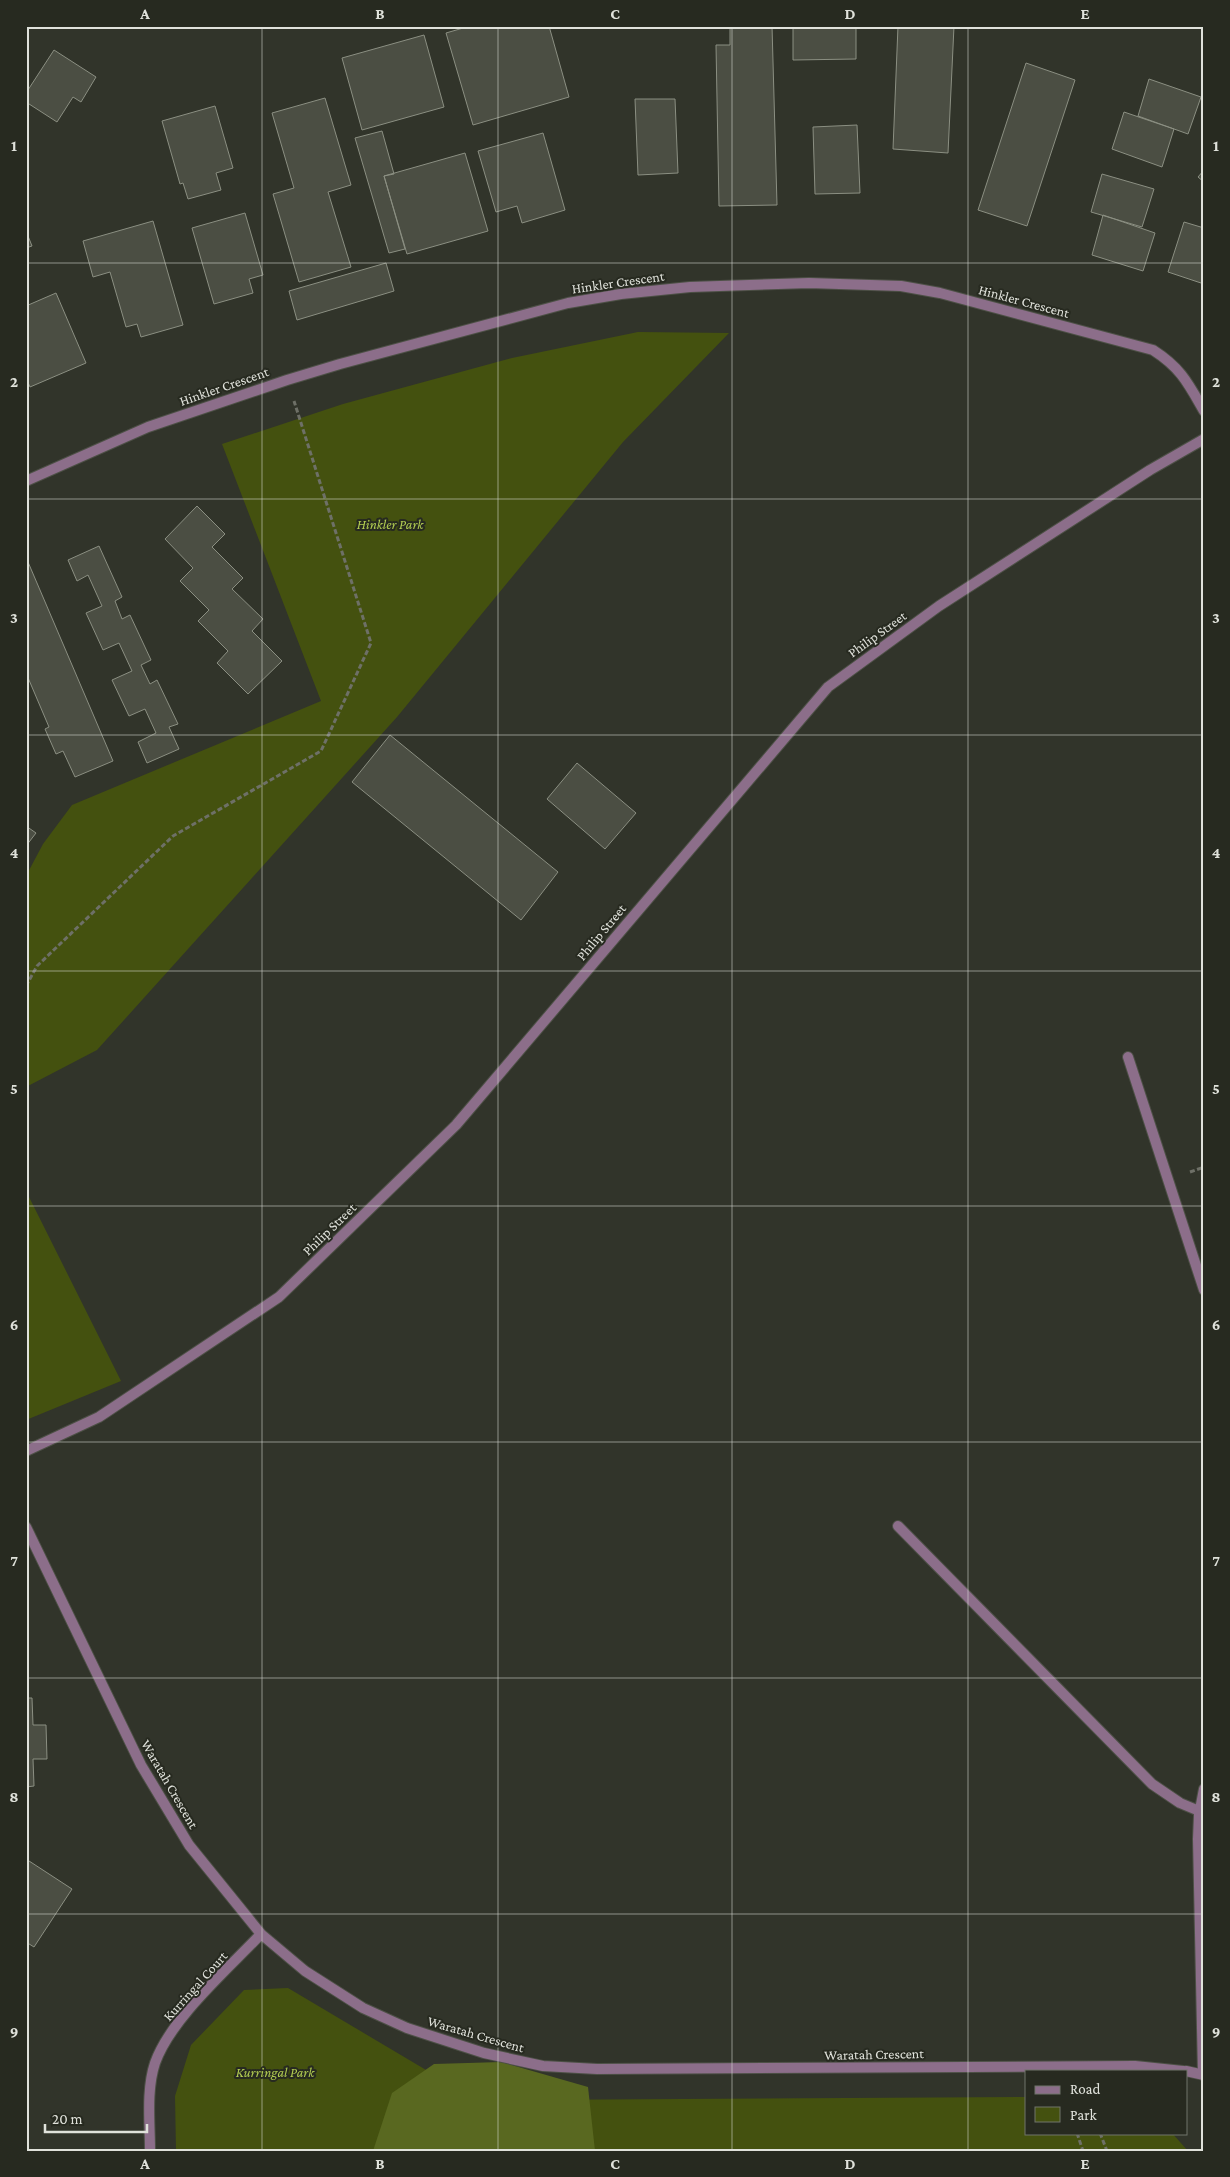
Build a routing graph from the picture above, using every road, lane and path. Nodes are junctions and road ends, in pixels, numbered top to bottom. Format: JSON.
{"nodes":[{"id":1,"x":287,"y":380,"type":"junction"},
{"id":2,"x":1204,"y":412,"type":"edge"},
{"id":3,"x":1204,"y":438,"type":"edge"},
{"id":4,"x":26,"y":481,"type":"edge"},
{"id":5,"x":26,"y":986,"type":"edge"},
{"id":6,"x":1128,"y":1057,"type":"dead end"},
{"id":7,"x":1204,"y":1290,"type":"edge"},
{"id":8,"x":26,"y":1451,"type":"edge"},
{"id":9,"x":898,"y":1526,"type":"dead end"},
{"id":10,"x":26,"y":1527,"type":"edge"},
{"id":11,"x":1204,"y":1789,"type":"edge"},
{"id":12,"x":1202,"y":1812,"type":"edge"},
{"id":13,"x":261,"y":1934,"type":"junction"},
{"id":14,"x":1175,"y":2070,"type":"edge"},
{"id":15,"x":1188,"y":2072,"type":"edge"},
{"id":16,"x":1203,"y":2075,"type":"edge"},
{"id":17,"x":1077,"y":2134,"type":"edge"},
{"id":18,"x":1100,"y":2134,"type":"edge"},
{"id":19,"x":150,"y":2151,"type":"edge"},
{"id":20,"x":1083,"y":2151,"type":"edge"},
{"id":21,"x":1107,"y":2151,"type":"edge"}],
"edges":[{"from":1,"to":2,"type":"street","name":"Hinkler Crescent"},
{"from":1,"to":4,"type":"street","name":"Hinkler Crescent"},
{"from":1,"to":5,"type":"path"},
{"from":3,"to":8,"type":"street","name":"Philip Street"},
{"from":6,"to":7,"type":"street"},
{"from":9,"to":12,"type":"street"},
{"from":10,"to":13,"type":"street","name":"Waratah Crescent"},
{"from":11,"to":12,"type":"street"},
{"from":12,"to":16,"type":"street"},
{"from":13,"to":14,"type":"street","name":"Waratah Crescent"},
{"from":13,"to":19,"type":"street","name":"Kurringal Court"},
{"from":15,"to":16,"type":"street","name":"Waratah Crescent"},
{"from":17,"to":20,"type":"path"},
{"from":18,"to":21,"type":"path"}]}
